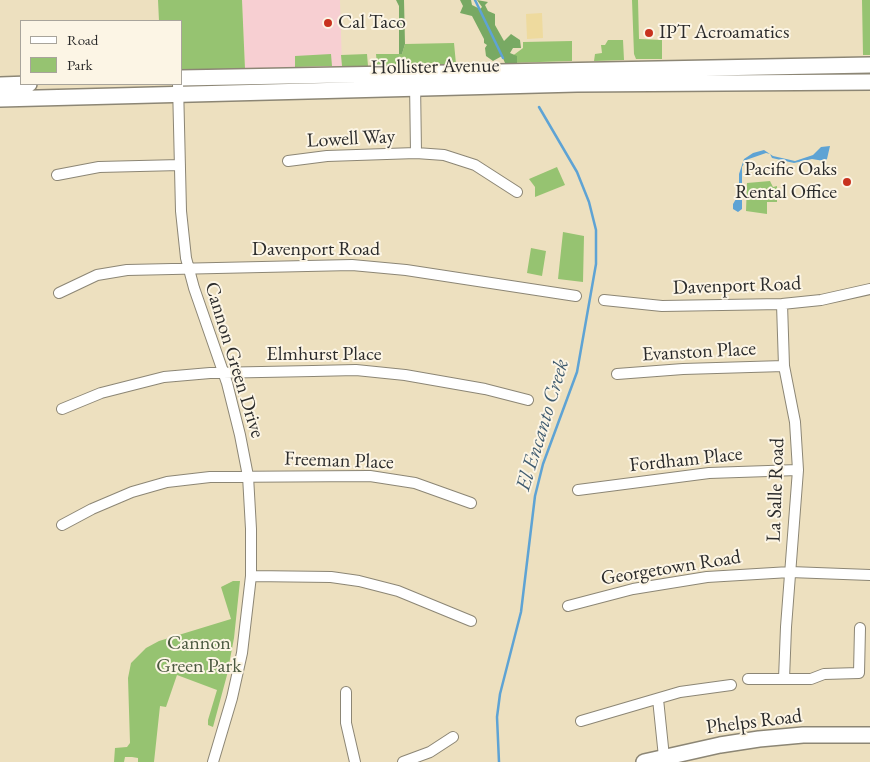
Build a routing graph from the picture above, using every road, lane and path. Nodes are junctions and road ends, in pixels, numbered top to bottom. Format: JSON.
{"nodes":[{"id":1,"x":870,"y":65,"type":"edge"},
{"id":2,"x":870,"y":71,"type":"edge"},
{"id":3,"x":415,"y":81,"type":"junction"},
{"id":4,"x":870,"y":82,"type":"edge"},
{"id":5,"x":20,"y":84,"type":"edge"},
{"id":6,"x":0,"y":85,"type":"edge"},
{"id":7,"x":179,"y":85,"type":"edge"},
{"id":8,"x":182,"y":85,"type":"edge"},
{"id":9,"x":0,"y":99,"type":"edge"},
{"id":10,"x":416,"y":153,"type":"junction"},
{"id":11,"x":288,"y":161,"type":"dead end"},
{"id":12,"x":180,"y":165,"type":"junction"},
{"id":13,"x":57,"y":175,"type":"dead end"},
{"id":14,"x":517,"y":192,"type":"dead end"},
{"id":15,"x":188,"y":268,"type":"junction"},
{"id":16,"x":870,"y":289,"type":"edge"},
{"id":17,"x":59,"y":293,"type":"dead end"},
{"id":18,"x":576,"y":296,"type":"dead end"},
{"id":19,"x":604,"y":300,"type":"dead end"},
{"id":20,"x":782,"y":304,"type":"junction"},
{"id":21,"x":784,"y":366,"type":"junction"},
{"id":22,"x":224,"y":373,"type":"junction"},
{"id":23,"x":617,"y":374,"type":"dead end"},
{"id":24,"x":528,"y":400,"type":"dead end"},
{"id":25,"x":62,"y":409,"type":"dead end"},
{"id":26,"x":798,"y":470,"type":"junction"},
{"id":27,"x":248,"y":476,"type":"junction"},
{"id":28,"x":578,"y":490,"type":"dead end"},
{"id":29,"x":471,"y":503,"type":"dead end"},
{"id":30,"x":62,"y":525,"type":"dead end"},
{"id":31,"x":790,"y":572,"type":"junction"},
{"id":32,"x":870,"y":575,"type":"edge"},
{"id":33,"x":251,"y":576,"type":"junction"},
{"id":34,"x":568,"y":606,"type":"dead end"},
{"id":35,"x":471,"y":621,"type":"dead end"},
{"id":36,"x":860,"y":628,"type":"dead end"},
{"id":37,"x":748,"y":679,"type":"dead end"},
{"id":38,"x":784,"y":679,"type":"junction"},
{"id":39,"x":731,"y":685,"type":"dead end"},
{"id":40,"x":346,"y":692,"type":"dead end"},
{"id":41,"x":658,"y":699,"type":"junction"},
{"id":42,"x":581,"y":721,"type":"dead end"},
{"id":43,"x":870,"y":735,"type":"edge"},
{"id":44,"x":453,"y":737,"type":"dead end"},
{"id":45,"x":664,"y":757,"type":"junction"},
{"id":46,"x":213,"y":762,"type":"edge"},
{"id":47,"x":355,"y":762,"type":"edge"},
{"id":48,"x":403,"y":762,"type":"edge"},
{"id":49,"x":644,"y":762,"type":"edge"}],
"edges":[{"from":1,"to":2,"type":"main road"},
{"from":1,"to":3,"type":"main road","name":"Hollister Avenue"},
{"from":3,"to":4,"type":"main road","name":"Hollister Avenue"},
{"from":3,"to":8,"type":"main road","name":"Hollister Avenue"},
{"from":3,"to":10,"type":"street","name":"Lowell Way"},
{"from":5,"to":6,"type":"main road"},
{"from":7,"to":9,"type":"main road","name":"Hollister Avenue"},
{"from":7,"to":12,"type":"street","name":"Cannon Green Drive"},
{"from":10,"to":11,"type":"street","name":"Lowell Way"},
{"from":10,"to":14,"type":"street","name":"Lowell Way"},
{"from":12,"to":13,"type":"street"},
{"from":12,"to":15,"type":"street","name":"Cannon Green Drive"},
{"from":15,"to":17,"type":"street","name":"Davenport Road"},
{"from":15,"to":18,"type":"street","name":"Davenport Road"},
{"from":15,"to":22,"type":"street","name":"Cannon Green Drive"},
{"from":16,"to":20,"type":"street","name":"Davenport Road"},
{"from":19,"to":20,"type":"street","name":"Davenport Road"},
{"from":20,"to":21,"type":"street","name":"La Salle Road"},
{"from":21,"to":23,"type":"street","name":"Evanston Place"},
{"from":21,"to":26,"type":"street","name":"La Salle Road"},
{"from":22,"to":24,"type":"street","name":"Elmhurst Place"},
{"from":22,"to":25,"type":"street","name":"Elmhurst Place"},
{"from":22,"to":27,"type":"street","name":"Cannon Green Drive"},
{"from":26,"to":28,"type":"street","name":"Fordham Place"},
{"from":26,"to":31,"type":"street","name":"La Salle Road"},
{"from":27,"to":29,"type":"street","name":"Freeman Place"},
{"from":27,"to":30,"type":"street","name":"Freeman Place"},
{"from":27,"to":33,"type":"street","name":"Cannon Green Drive"},
{"from":31,"to":32,"type":"street","name":"Georgetown Road"},
{"from":31,"to":34,"type":"street","name":"Georgetown Road"},
{"from":31,"to":38,"type":"street","name":"La Salle Road"},
{"from":33,"to":35,"type":"street"},
{"from":33,"to":46,"type":"street","name":"Cannon Green Drive"},
{"from":36,"to":38,"type":"street"},
{"from":37,"to":38,"type":"street"},
{"from":39,"to":41,"type":"street"},
{"from":40,"to":47,"type":"street"},
{"from":41,"to":42,"type":"street"},
{"from":41,"to":45,"type":"street"},
{"from":43,"to":45,"type":"main road","name":"Phelps Road"},
{"from":44,"to":48,"type":"street"},
{"from":45,"to":49,"type":"main road","name":"Phelps Road"}]}
